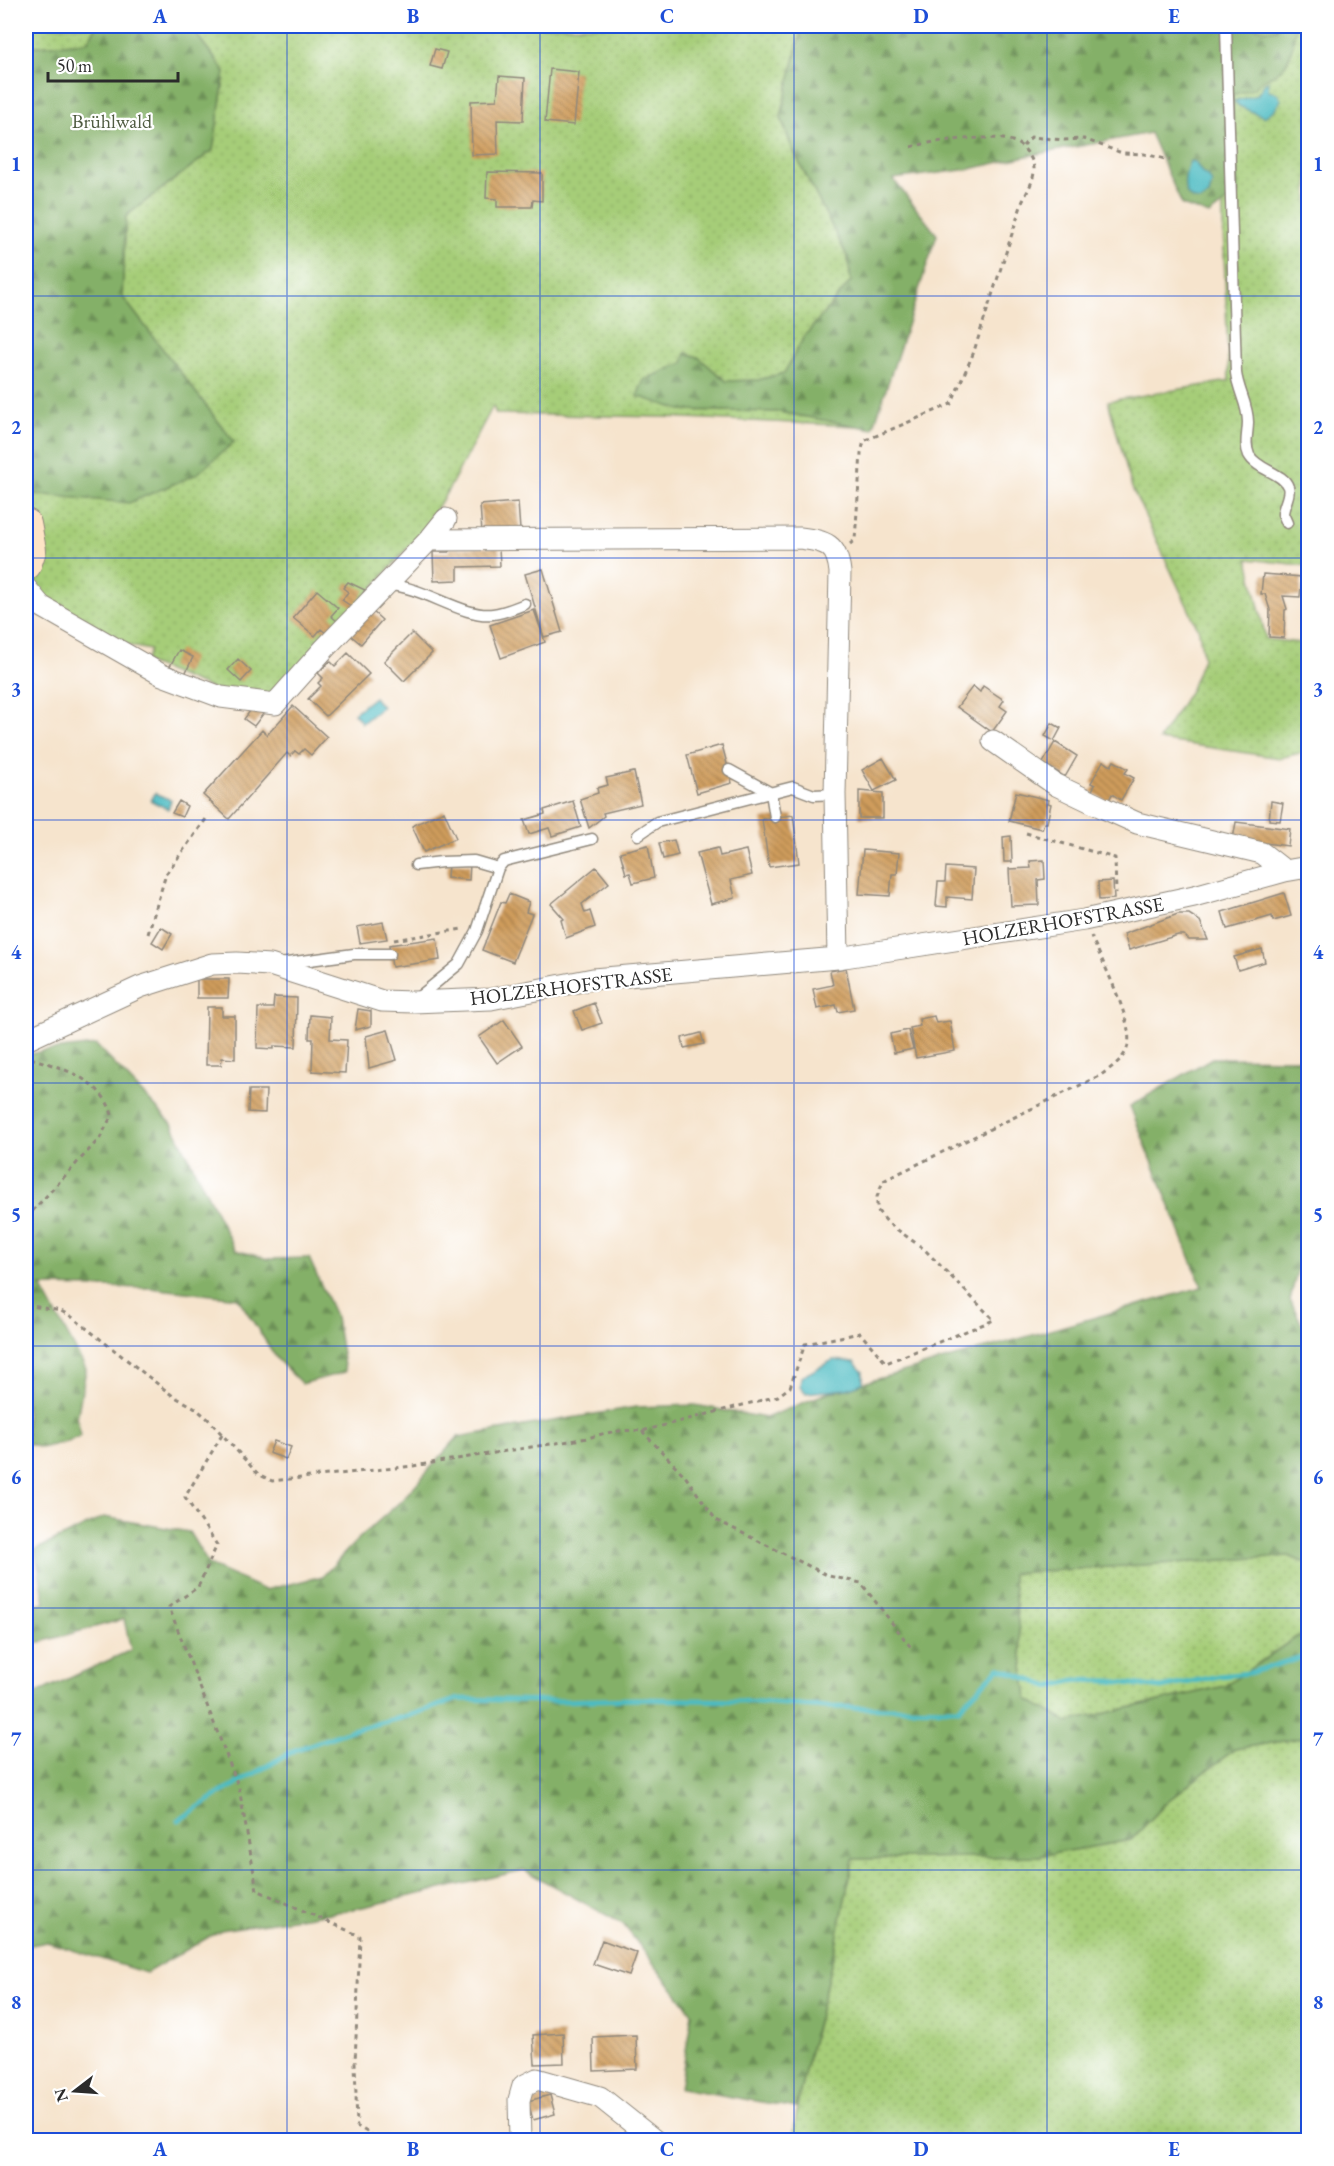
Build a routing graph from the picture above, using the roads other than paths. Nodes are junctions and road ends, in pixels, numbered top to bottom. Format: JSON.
{"nodes":[{"id":1,"x":1226,"y":26,"type":"edge"},
{"id":2,"x":446,"y":519,"type":"dead end"},
{"id":3,"x":1287,"y":523,"type":"dead end"},
{"id":4,"x":26,"y":524,"type":"edge"},
{"id":5,"x":429,"y":540,"type":"junction"},
{"id":6,"x":26,"y":565,"type":"edge"},
{"id":7,"x":386,"y":585,"type":"junction"},
{"id":8,"x":26,"y":588,"type":"edge"},
{"id":9,"x":525,"y":604,"type":"dead end"},
{"id":10,"x":993,"y":741,"type":"dead end"},
{"id":11,"x":729,"y":770,"type":"dead end"},
{"id":12,"x":771,"y":793,"type":"junction"},
{"id":13,"x":835,"y":794,"type":"junction"},
{"id":14,"x":775,"y":817,"type":"dead end"},
{"id":15,"x":638,"y":835,"type":"dead end"},
{"id":16,"x":592,"y":839,"type":"dead end"},
{"id":17,"x":416,"y":865,"type":"dead end"},
{"id":18,"x":1308,"y":867,"type":"edge"},
{"id":19,"x":498,"y":868,"type":"junction"},
{"id":20,"x":1285,"y":872,"type":"junction"},
{"id":21,"x":390,"y":954,"type":"dead end"},
{"id":22,"x":838,"y":957,"type":"junction"},
{"id":23,"x":270,"y":965,"type":"junction"},
{"id":24,"x":413,"y":1002,"type":"junction"},
{"id":25,"x":26,"y":1041,"type":"edge"},
{"id":26,"x":520,"y":2140,"type":"edge"},
{"id":27,"x":654,"y":2140,"type":"edge"}],
"edges":[{"from":1,"to":3,"type":"lane"},
{"from":2,"to":5,"type":"street"},
{"from":4,"to":6,"type":"main road"},
{"from":5,"to":7,"type":"street"},
{"from":5,"to":13,"type":"street"},
{"from":7,"to":8,"type":"street"},
{"from":7,"to":9,"type":"lane"},
{"from":10,"to":20,"type":"street"},
{"from":11,"to":12,"type":"lane"},
{"from":12,"to":13,"type":"lane"},
{"from":12,"to":14,"type":"lane"},
{"from":12,"to":15,"type":"lane"},
{"from":13,"to":22,"type":"street"},
{"from":16,"to":19,"type":"lane"},
{"from":17,"to":19,"type":"lane"},
{"from":18,"to":20,"type":"street","name":"HOLZERHOFSTRASSE"},
{"from":19,"to":24,"type":"lane","name":"HOLZERHOFSTRASSE"},
{"from":20,"to":22,"type":"street","name":"HOLZERHOFSTRASSE"},
{"from":21,"to":23,"type":"lane"},
{"from":22,"to":24,"type":"street","name":"HOLZERHOFSTRASSE"},
{"from":23,"to":24,"type":"street","name":"HOLZERHOFSTRASSE"},
{"from":23,"to":25,"type":"street","name":"HOLZERHOFSTRASSE"},
{"from":26,"to":27,"type":"street"}]}
